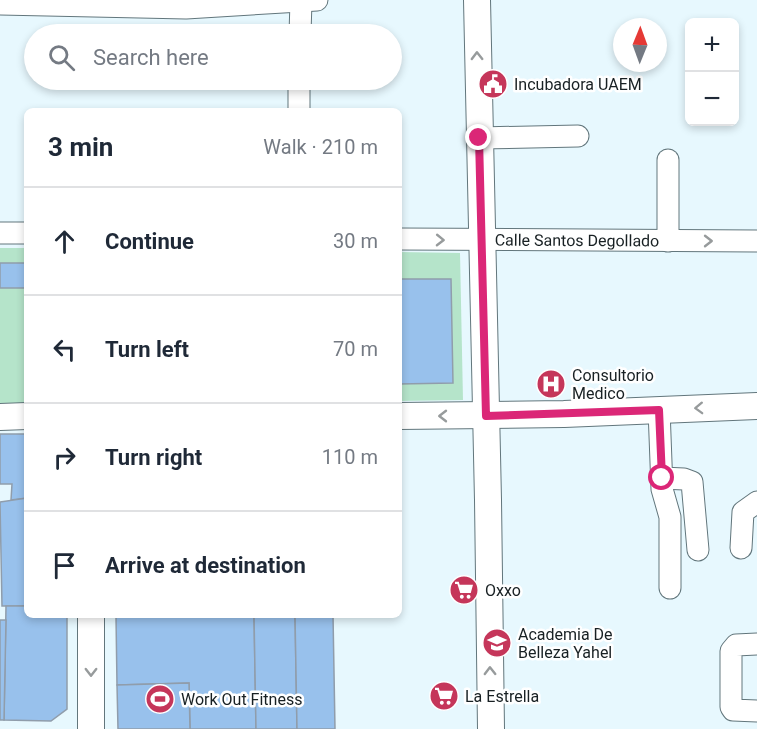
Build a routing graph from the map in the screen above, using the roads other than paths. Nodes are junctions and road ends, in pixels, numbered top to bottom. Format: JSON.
{"nodes":[{"id":1,"x":477,"y":0,"type":"edge"},
{"id":2,"x":309,"y":1,"type":"edge"},
{"id":3,"x":0,"y":4,"type":"edge"},
{"id":4,"x":187,"y":4,"type":"edge"},
{"id":5,"x":303,"y":24,"type":"edge"},
{"id":6,"x":299,"y":90,"type":"edge"},
{"id":7,"x":299,"y":108,"type":"edge"},
{"id":8,"x":579,"y":136,"type":"dead end"},
{"id":9,"x":479,"y":138,"type":"junction"},
{"id":10,"x":668,"y":160,"type":"dead end"},
{"id":11,"x":0,"y":233,"type":"edge"},
{"id":12,"x":24,"y":233,"type":"edge"},
{"id":13,"x":402,"y":239,"type":"edge"},
{"id":14,"x":481,"y":240,"type":"junction"},
{"id":15,"x":668,"y":241,"type":"junction"},
{"id":16,"x":757,"y":241,"type":"edge"},
{"id":17,"x":757,"y":406,"type":"edge"},
{"id":18,"x":659,"y":410,"type":"junction"},
{"id":19,"x":24,"y":416,"type":"edge"},
{"id":20,"x":402,"y":416,"type":"edge"},
{"id":21,"x":486,"y":416,"type":"junction"},
{"id":22,"x":0,"y":417,"type":"edge"},
{"id":23,"x":662,"y":478,"type":"junction"},
{"id":24,"x":757,"y":502,"type":"edge"},
{"id":25,"x":741,"y":548,"type":"dead end"},
{"id":26,"x":698,"y":550,"type":"dead end"},
{"id":27,"x":670,"y":588,"type":"dead end"},
{"id":28,"x":91,"y":618,"type":"edge"},
{"id":29,"x":757,"y":644,"type":"edge"},
{"id":30,"x":757,"y":711,"type":"edge"},
{"id":31,"x":92,"y":729,"type":"edge"},
{"id":32,"x":490,"y":729,"type":"edge"}],
"edges":[{"from":9,"to":1,"type":"main road","one_way":true},
{"from":2,"to":4,"type":"street"},
{"from":2,"to":5,"type":"street"},
{"from":3,"to":4,"type":"street"},
{"from":6,"to":7,"type":"street"},
{"from":8,"to":9,"type":"street"},
{"from":9,"to":14,"type":"main road"},
{"from":10,"to":15,"type":"street"},
{"from":11,"to":12,"type":"street"},
{"from":13,"to":14,"type":"street","name":"Calle Santos Degollado","one_way":true},
{"from":14,"to":15,"type":"street","name":"Calle Santos Degollado"},
{"from":14,"to":21,"type":"main road"},
{"from":15,"to":16,"type":"street","name":"Calle Santos Degollado","one_way":true},
{"from":17,"to":18,"type":"main road","one_way":true},
{"from":18,"to":21,"type":"main road"},
{"from":18,"to":23,"type":"street"},
{"from":19,"to":22,"type":"main road"},
{"from":21,"to":20,"type":"main road","one_way":true},
{"from":32,"to":21,"type":"main road","one_way":true},
{"from":23,"to":26,"type":"street"},
{"from":23,"to":27,"type":"street"},
{"from":24,"to":25,"type":"street"},
{"from":28,"to":31,"type":"main road","one_way":true},
{"from":29,"to":30,"type":"street"}]}
